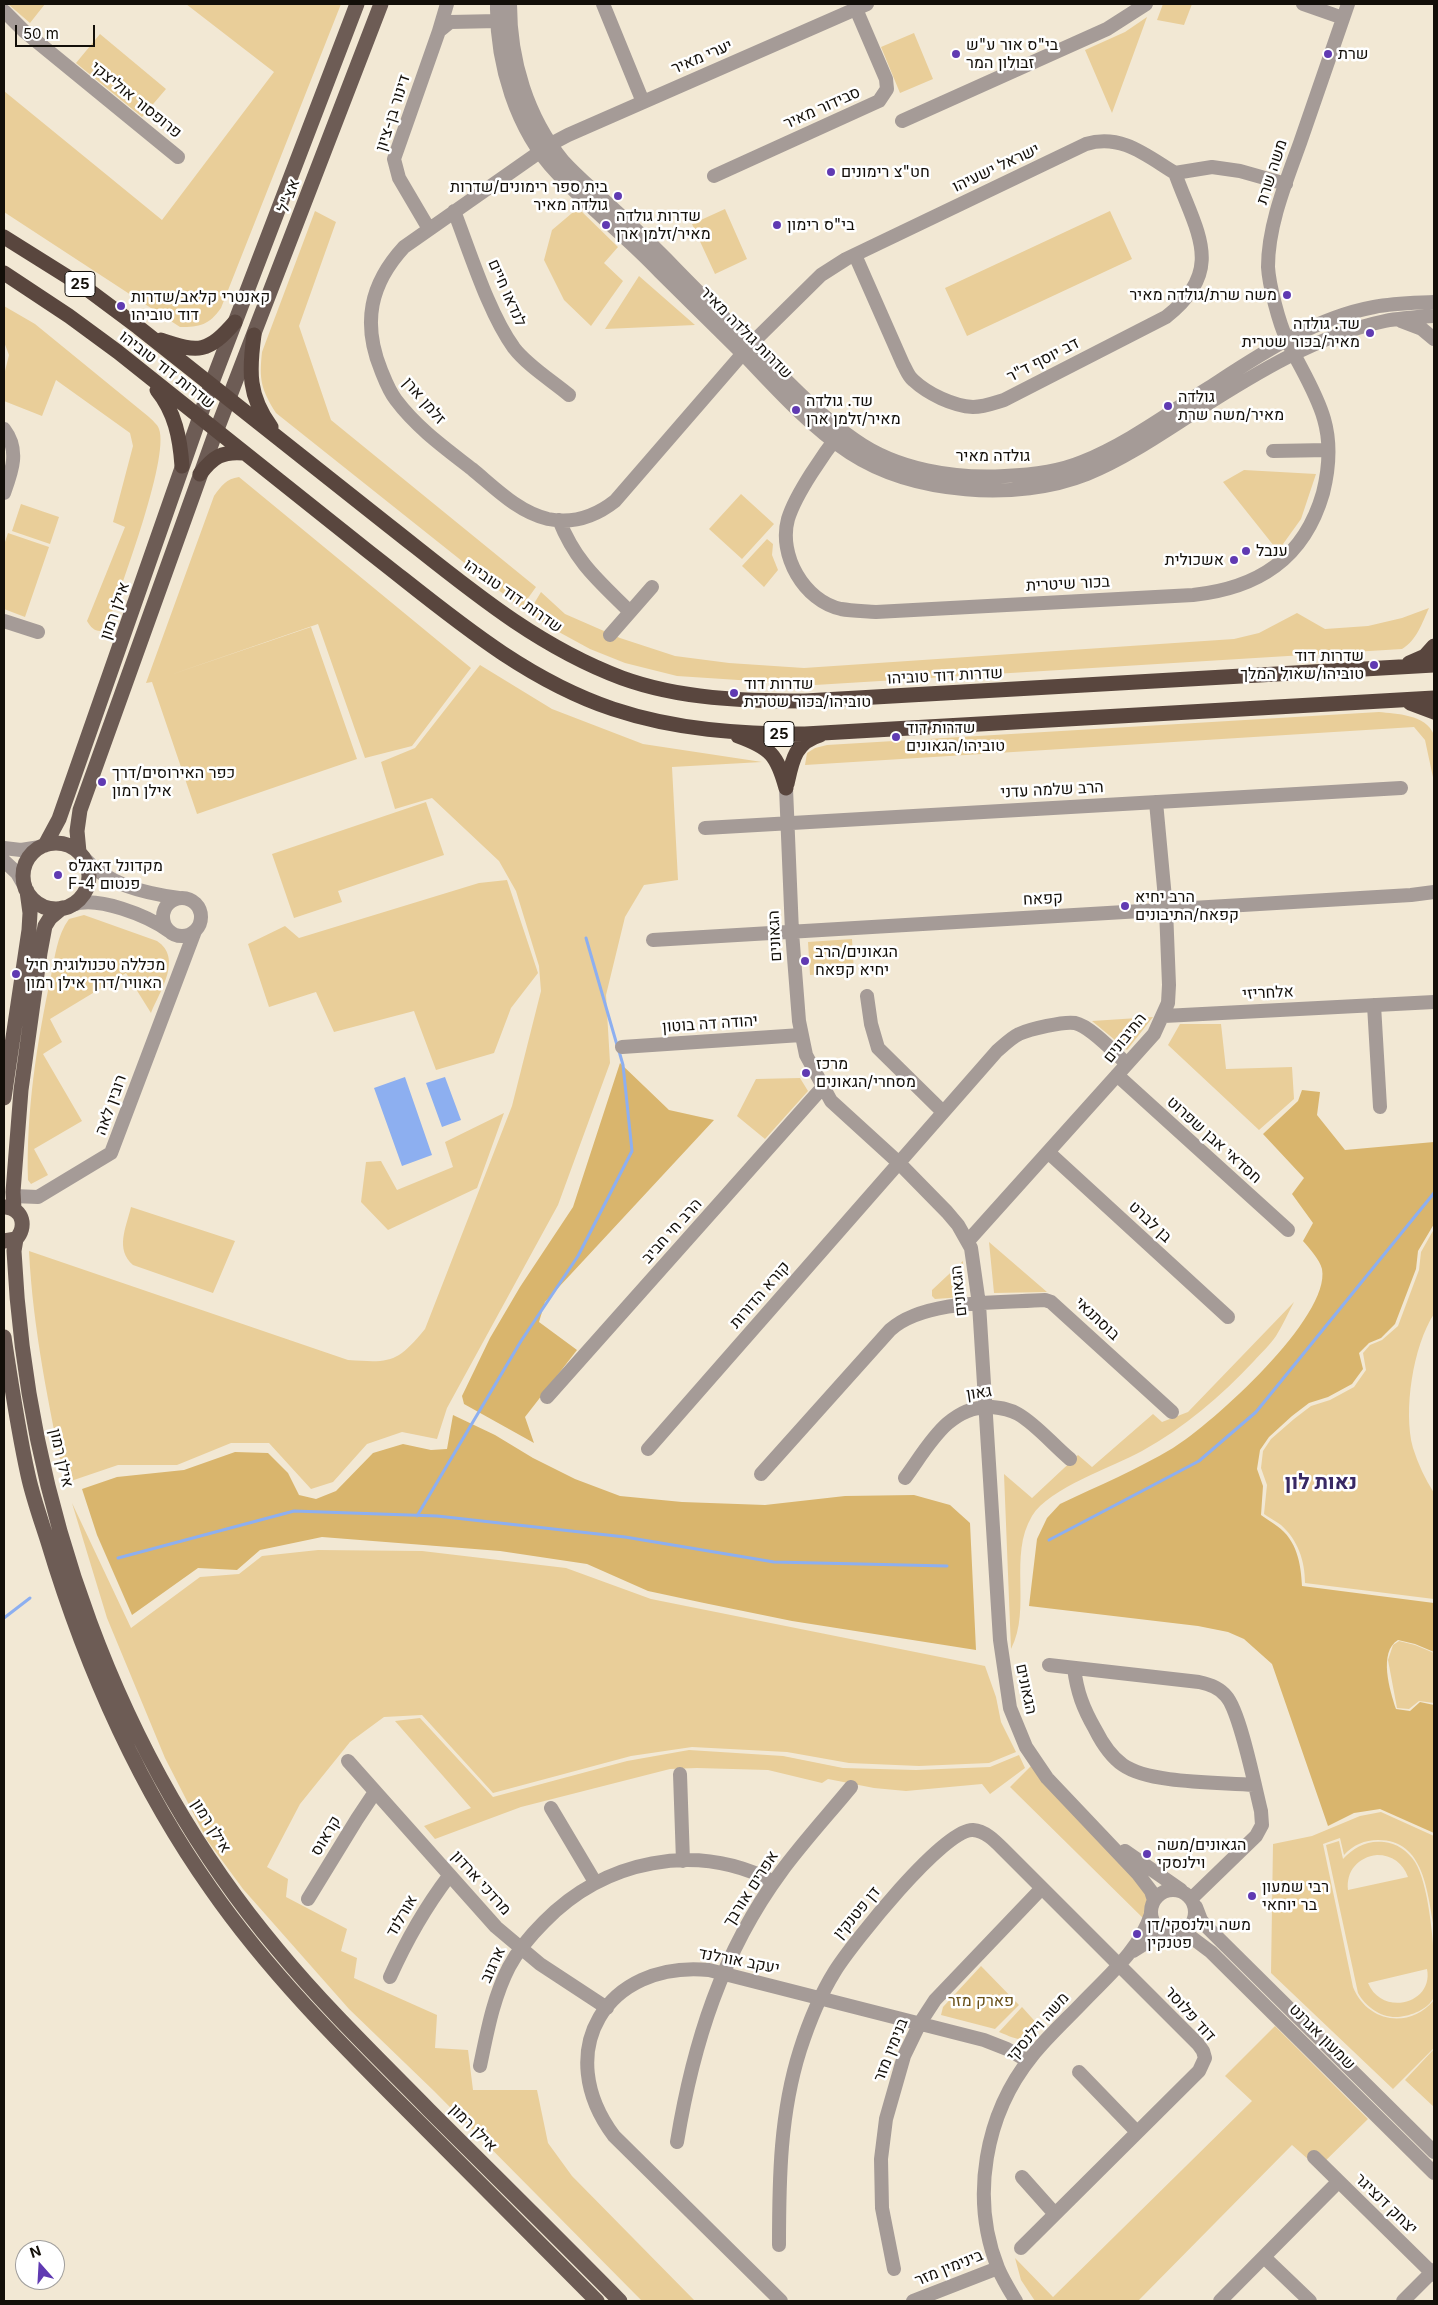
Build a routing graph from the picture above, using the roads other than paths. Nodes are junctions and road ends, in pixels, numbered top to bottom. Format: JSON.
{"nodes":[{"id":1,"x":357,"y":4,"type":"edge"},
{"id":2,"x":381,"y":4,"type":"edge"},
{"id":3,"x":447,"y":4,"type":"edge"},
{"id":4,"x":497,"y":4,"type":"edge"},
{"id":5,"x":510,"y":4,"type":"edge"},
{"id":6,"x":603,"y":4,"type":"edge"},
{"id":7,"x":1146,"y":4,"type":"edge"},
{"id":8,"x":1303,"y":4,"type":"edge"},
{"id":9,"x":1348,"y":4,"type":"edge"},
{"id":10,"x":861,"y":6,"type":"edge"},
{"id":11,"x":4,"y":11,"type":"edge"},
{"id":12,"x":1343,"y":18,"type":"junction"},
{"id":13,"x":498,"y":21,"type":"junction"},
{"id":14,"x":439,"y":31,"type":"junction"},
{"id":15,"x":643,"y":102,"type":"junction"},
{"id":16,"x":902,"y":121,"type":"dead end"},
{"id":17,"x":546,"y":148,"type":"junction"},
{"id":18,"x":178,"y":157,"type":"dead end"},
{"id":19,"x":1175,"y":173,"type":"junction"},
{"id":20,"x":714,"y":176,"type":"dead end"},
{"id":21,"x":1286,"y":184,"type":"junction"},
{"id":22,"x":454,"y":212,"type":"junction"},
{"id":23,"x":429,"y":229,"type":"junction"},
{"id":24,"x":4,"y":237,"type":"edge"},
{"id":25,"x":855,"y":255,"type":"junction"},
{"id":26,"x":4,"y":273,"type":"edge"},
{"id":27,"x":1434,"y":302,"type":"edge"},
{"id":28,"x":1434,"y":316,"type":"edge"},
{"id":29,"x":1395,"y":319,"type":"junction"},
{"id":30,"x":235,"y":322,"type":"junction"},
{"id":31,"x":254,"y":335,"type":"junction"},
{"id":32,"x":151,"y":337,"type":"junction"},
{"id":33,"x":1434,"y":339,"type":"edge"},
{"id":34,"x":1287,"y":340,"type":"junction"},
{"id":35,"x":747,"y":349,"type":"junction"},
{"id":36,"x":1295,"y":354,"type":"junction"},
{"id":37,"x":144,"y":373,"type":"junction"},
{"id":38,"x":211,"y":385,"type":"junction"},
{"id":39,"x":569,"y":395,"type":"dead end"},
{"id":40,"x":229,"y":400,"type":"junction"},
{"id":41,"x":200,"y":418,"type":"junction"},
{"id":42,"x":4,"y":429,"type":"edge"},
{"id":43,"x":216,"y":431,"type":"junction"},
{"id":44,"x":838,"y":435,"type":"junction"},
{"id":45,"x":280,"y":440,"type":"junction"},
{"id":46,"x":1328,"y":450,"type":"junction"},
{"id":47,"x":1273,"y":451,"type":"dead end"},
{"id":48,"x":244,"y":453,"type":"junction"},
{"id":49,"x":182,"y":466,"type":"junction"},
{"id":50,"x":200,"y":474,"type":"junction"},
{"id":51,"x":4,"y":493,"type":"edge"},
{"id":52,"x":558,"y":520,"type":"junction"},
{"id":53,"x":652,"y":587,"type":"dead end"},
{"id":54,"x":630,"y":612,"type":"junction"},
{"id":55,"x":4,"y":621,"type":"edge"},
{"id":56,"x":38,"y":632,"type":"dead end"},
{"id":57,"x":610,"y":635,"type":"dead end"},
{"id":58,"x":1434,"y":646,"type":"edge"},
{"id":59,"x":1434,"y":665,"type":"edge"},
{"id":60,"x":1386,"y":668,"type":"junction"},
{"id":61,"x":1434,"y":698,"type":"edge"},
{"id":62,"x":1399,"y":700,"type":"junction"},
{"id":63,"x":1434,"y":712,"type":"edge"},
{"id":64,"x":727,"y":732,"type":"junction"},
{"id":65,"x":829,"y":732,"type":"junction"},
{"id":66,"x":786,"y":788,"type":"junction"},
{"id":67,"x":1401,"y":788,"type":"dead end"},
{"id":68,"x":1156,"y":802,"type":"junction"},
{"id":69,"x":788,"y":823,"type":"junction"},
{"id":70,"x":705,"y":828,"type":"dead end"},
{"id":71,"x":43,"y":846,"type":"junction"},
{"id":72,"x":4,"y":848,"type":"edge"},
{"id":73,"x":81,"y":855,"type":"junction"},
{"id":74,"x":4,"y":861,"type":"edge"},
{"id":75,"x":26,"y":889,"type":"junction"},
{"id":76,"x":1434,"y":892,"type":"edge"},
{"id":77,"x":179,"y":898,"type":"junction"},
{"id":78,"x":67,"y":906,"type":"junction"},
{"id":79,"x":1166,"y":909,"type":"junction"},
{"id":80,"x":195,"y":930,"type":"junction"},
{"id":81,"x":170,"y":932,"type":"junction"},
{"id":82,"x":792,"y":932,"type":"junction"},
{"id":83,"x":653,"y":940,"type":"dead end"},
{"id":84,"x":181,"y":964,"type":"junction"},
{"id":85,"x":867,"y":996,"type":"dead end"},
{"id":86,"x":1434,"y":1002,"type":"edge"},
{"id":87,"x":1374,"y":1005,"type":"junction"},
{"id":88,"x":1164,"y":1016,"type":"junction"},
{"id":89,"x":801,"y":1034,"type":"junction"},
{"id":90,"x":622,"y":1047,"type":"dead end"},
{"id":91,"x":1127,"y":1064,"type":"junction"},
{"id":92,"x":1117,"y":1075,"type":"junction"},
{"id":93,"x":822,"y":1088,"type":"junction"},
{"id":94,"x":4,"y":1098,"type":"edge"},
{"id":95,"x":1380,"y":1107,"type":"dead end"},
{"id":96,"x":944,"y":1112,"type":"junction"},
{"id":97,"x":1048,"y":1152,"type":"junction"},
{"id":98,"x":899,"y":1163,"type":"junction"},
{"id":99,"x":10,"y":1204,"type":"edge"},
{"id":100,"x":1288,"y":1230,"type":"dead end"},
{"id":101,"x":10,"y":1240,"type":"edge"},
{"id":102,"x":968,"y":1241,"type":"junction"},
{"id":103,"x":979,"y":1304,"type":"junction"},
{"id":104,"x":1228,"y":1317,"type":"dead end"},
{"id":105,"x":4,"y":1337,"type":"edge"},
{"id":106,"x":547,"y":1397,"type":"dead end"},
{"id":107,"x":985,"y":1407,"type":"junction"},
{"id":108,"x":1172,"y":1412,"type":"dead end"},
{"id":109,"x":648,"y":1449,"type":"dead end"},
{"id":110,"x":1070,"y":1459,"type":"dead end"},
{"id":111,"x":761,"y":1474,"type":"dead end"},
{"id":112,"x":905,"y":1478,"type":"dead end"},
{"id":113,"x":1049,"y":1665,"type":"dead end"},
{"id":114,"x":1074,"y":1668,"type":"junction"},
{"id":115,"x":348,"y":1761,"type":"dead end"},
{"id":116,"x":680,"y":1774,"type":"dead end"},
{"id":117,"x":1254,"y":1785,"type":"junction"},
{"id":118,"x":851,"y":1787,"type":"dead end"},
{"id":119,"x":375,"y":1792,"type":"junction"},
{"id":120,"x":551,"y":1808,"type":"dead end"},
{"id":121,"x":1092,"y":1827,"type":"junction"},
{"id":122,"x":683,"y":1861,"type":"junction"},
{"id":123,"x":450,"y":1876,"type":"junction"},
{"id":124,"x":595,"y":1882,"type":"junction"},
{"id":125,"x":774,"y":1882,"type":"junction"},
{"id":126,"x":1042,"y":1888,"type":"junction"},
{"id":127,"x":308,"y":1899,"type":"dead end"},
{"id":128,"x":1189,"y":1899,"type":"junction"},
{"id":129,"x":1152,"y":1907,"type":"junction"},
{"id":130,"x":1174,"y":1933,"type":"junction"},
{"id":131,"x":520,"y":1948,"type":"junction"},
{"id":132,"x":1121,"y":1961,"type":"junction"},
{"id":133,"x":722,"y":1972,"type":"junction"},
{"id":134,"x":390,"y":1977,"type":"dead end"},
{"id":135,"x":821,"y":1997,"type":"junction"},
{"id":136,"x":606,"y":2008,"type":"junction"},
{"id":137,"x":920,"y":2023,"type":"junction"},
{"id":138,"x":1028,"y":2061,"type":"junction"},
{"id":139,"x":480,"y":2066,"type":"dead end"},
{"id":140,"x":1079,"y":2072,"type":"dead end"},
{"id":141,"x":1137,"y":2132,"type":"junction"},
{"id":142,"x":676,"y":2142,"type":"dead end"},
{"id":143,"x":1434,"y":2152,"type":"edge"},
{"id":144,"x":1314,"y":2157,"type":"dead end"},
{"id":145,"x":1434,"y":2173,"type":"edge"},
{"id":146,"x":1022,"y":2177,"type":"dead end"},
{"id":147,"x":1338,"y":2182,"type":"junction"},
{"id":148,"x":1055,"y":2214,"type":"junction"},
{"id":149,"x":779,"y":2245,"type":"dead end"},
{"id":150,"x":1021,"y":2248,"type":"dead end"},
{"id":151,"x":1264,"y":2256,"type":"junction"},
{"id":152,"x":998,"y":2268,"type":"junction"},
{"id":153,"x":894,"y":2269,"type":"dead end"},
{"id":154,"x":1433,"y":2273,"type":"edge"},
{"id":155,"x":597,"y":2301,"type":"edge"},
{"id":156,"x":620,"y":2301,"type":"edge"},
{"id":157,"x":781,"y":2301,"type":"edge"},
{"id":158,"x":913,"y":2301,"type":"edge"},
{"id":159,"x":1016,"y":2301,"type":"edge"},
{"id":160,"x":1220,"y":2301,"type":"edge"},
{"id":161,"x":1310,"y":2301,"type":"edge"},
{"id":162,"x":1403,"y":2301,"type":"edge"}],
"edges":[{"from":1,"to":30,"type":"main road","name":"אצ\"ל"},
{"from":2,"to":31,"type":"main road","name":"אצ\"ל"},
{"from":3,"to":14,"type":"street","name":"דינור בן-ציון"},
{"from":4,"to":13,"type":"street"},
{"from":5,"to":17,"type":"street","name":"גולדה מאיר"},
{"from":6,"to":15,"type":"street"},
{"from":7,"to":16,"type":"street"},
{"from":8,"to":12,"type":"street"},
{"from":9,"to":12,"type":"street","name":"משה שרת"},
{"from":10,"to":15,"type":"street","name":"יערי מאיר"},
{"from":10,"to":20,"type":"street","name":"סבידור מאיר"},
{"from":11,"to":18,"type":"street","name":"פרופסור אוליצקי"},
{"from":12,"to":21,"type":"street","name":"משה שרת"},
{"from":13,"to":14,"type":"street"},
{"from":13,"to":17,"type":"street"},
{"from":14,"to":23,"type":"street","name":"דינור בן-ציון"},
{"from":15,"to":17,"type":"street","name":"יערי מאיר"},
{"from":17,"to":22,"type":"street","name":"זלמן ארן"},
{"from":17,"to":35,"type":"street","name":"גולדה מאיר"},
{"from":19,"to":21,"type":"street"},
{"from":19,"to":25,"type":"street","name":"ישראל ישעיהו"},
{"from":19,"to":25,"type":"street","name":"דב יוסף ד\"ר"},
{"from":21,"to":34,"type":"street","name":"משה שרת"},
{"from":22,"to":23,"type":"street","name":"זלמן ארן"},
{"from":22,"to":39,"type":"street","name":"לנדאו חיים"},
{"from":23,"to":52,"type":"street","name":"זלמן ארן"},
{"from":24,"to":32,"type":"highway","name":"שדרות דוד טוביהו","number":"25"},
{"from":25,"to":35,"type":"street","name":"ישראל ישעיהו"},
{"from":26,"to":37,"type":"highway","name":"שדרות דוד טוביהו","number":"25"},
{"from":27,"to":34,"type":"street"},
{"from":28,"to":29,"type":"street"},
{"from":29,"to":33,"type":"street"},
{"from":29,"to":36,"type":"street"},
{"from":30,"to":32,"type":"highway"},
{"from":30,"to":38,"type":"main road","name":"אצ\"ל"},
{"from":31,"to":40,"type":"main road","name":"אצ\"ל"},
{"from":31,"to":45,"type":"highway"},
{"from":32,"to":38,"type":"highway","name":"שדרות דוד טוביהו","number":"25"},
{"from":34,"to":36,"type":"street","name":"משה שרת"},
{"from":34,"to":44,"type":"street","name":"גולדה מאיר"},
{"from":35,"to":44,"type":"street","name":"גולדה מאיר"},
{"from":35,"to":52,"type":"street","name":"זלמן ארן"},
{"from":36,"to":44,"type":"street"},
{"from":36,"to":46,"type":"street","name":"בכור שיטרית"},
{"from":37,"to":41,"type":"highway","name":"שדרות דוד טוביהו","number":"25"},
{"from":37,"to":49,"type":"highway"},
{"from":38,"to":40,"type":"highway","name":"שדרות דוד טוביהו","number":"25"},
{"from":38,"to":41,"type":"main road","name":"אילן רמון"},
{"from":40,"to":43,"type":"main road","name":"אילן רמון"},
{"from":40,"to":45,"type":"highway","name":"שדרות דוד טוביהו","number":"25"},
{"from":41,"to":43,"type":"highway","name":"שדרות דוד טוביהו","number":"25"},
{"from":41,"to":49,"type":"main road","name":"אילן רמון"},
{"from":42,"to":51,"type":"street"},
{"from":43,"to":48,"type":"highway","name":"שדרות דוד טוביהו","number":"25"},
{"from":43,"to":50,"type":"main road","name":"אילן רמון"},
{"from":44,"to":46,"type":"street","name":"בכור שיטרית"},
{"from":45,"to":60,"type":"highway","name":"שדרות דוד טוביהו","number":"25"},
{"from":46,"to":47,"type":"street"},
{"from":48,"to":50,"type":"highway"},
{"from":48,"to":64,"type":"highway","name":"שדרות דוד טוביהו","number":"25"},
{"from":49,"to":71,"type":"main road","name":"אילן רמון"},
{"from":50,"to":73,"type":"main road","name":"אילן רמון"},
{"from":52,"to":54,"type":"street"},
{"from":53,"to":54,"type":"street"},
{"from":54,"to":57,"type":"street"},
{"from":55,"to":56,"type":"street"},
{"from":58,"to":60,"type":"highway"},
{"from":59,"to":60,"type":"highway","name":"שדרות דוד טוביהו","number":"25"},
{"from":61,"to":62,"type":"highway","name":"שדרות דוד טוביהו","number":"25"},
{"from":62,"to":63,"type":"highway"},
{"from":62,"to":65,"type":"highway","name":"שדרות דוד טוביהו","number":"25"},
{"from":64,"to":65,"type":"highway","name":"שדרות דוד טוביהו","number":"25"},
{"from":64,"to":66,"type":"highway"},
{"from":65,"to":66,"type":"highway"},
{"from":66,"to":69,"type":"street","name":"הגאונים"},
{"from":67,"to":68,"type":"street","name":"הרב שלמה עדני"},
{"from":68,"to":69,"type":"street","name":"הרב שלמה עדני"},
{"from":68,"to":79,"type":"street","name":"התיבונים"},
{"from":69,"to":70,"type":"street","name":"הרב שלמה עדני"},
{"from":69,"to":82,"type":"street","name":"הגאונים"},
{"from":71,"to":72,"type":"street"},
{"from":71,"to":73,"type":"main road"},
{"from":71,"to":75,"type":"main road"},
{"from":73,"to":77,"type":"street"},
{"from":73,"to":78,"type":"main road"},
{"from":74,"to":75,"type":"street"},
{"from":75,"to":78,"type":"main road"},
{"from":75,"to":94,"type":"main road"},
{"from":76,"to":79,"type":"street","name":"קפאח"},
{"from":77,"to":80,"type":"street"},
{"from":77,"to":81,"type":"street"},
{"from":78,"to":81,"type":"street"},
{"from":78,"to":99,"type":"main road"},
{"from":79,"to":82,"type":"street","name":"קפאח"},
{"from":79,"to":88,"type":"street","name":"התיבונים"},
{"from":80,"to":81,"type":"street"},
{"from":80,"to":84,"type":"street","name":"רובין לאה"},
{"from":81,"to":84,"type":"street","name":"רובין לאה"},
{"from":82,"to":83,"type":"street","name":"קפאח"},
{"from":82,"to":89,"type":"street","name":"הגאונים"},
{"from":84,"to":99,"type":"street","name":"רובין לאה"},
{"from":85,"to":96,"type":"street"},
{"from":86,"to":87,"type":"street","name":"אלחריזי"},
{"from":87,"to":88,"type":"street","name":"אלחריזי"},
{"from":87,"to":95,"type":"street"},
{"from":88,"to":91,"type":"street","name":"התיבונים"},
{"from":89,"to":90,"type":"street","name":"יהודה דה בוטון"},
{"from":89,"to":93,"type":"street","name":"הגאונים"},
{"from":91,"to":92,"type":"street","name":"התיבונים"},
{"from":91,"to":96,"type":"street","name":"קורא הדורות"},
{"from":92,"to":97,"type":"street","name":"התיבונים"},
{"from":92,"to":100,"type":"street","name":"חסדאי אבן שפרוט"},
{"from":93,"to":98,"type":"street","name":"הגאונים"},
{"from":93,"to":106,"type":"street","name":"הרב חי חביב"},
{"from":96,"to":98,"type":"street","name":"קורא הדורות"},
{"from":97,"to":102,"type":"street","name":"התיבונים"},
{"from":97,"to":104,"type":"street","name":"בן לברט"},
{"from":98,"to":102,"type":"street","name":"הגאונים"},
{"from":98,"to":109,"type":"street","name":"קורא הדורות"},
{"from":99,"to":101,"type":"main road","name":"אילן רמון"},
{"from":101,"to":156,"type":"main road","name":"אילן רמון"},
{"from":102,"to":103,"type":"street","name":"הגאונים"},
{"from":103,"to":107,"type":"street","name":"הגאונים"},
{"from":103,"to":108,"type":"street","name":"בוסתנאי"},
{"from":103,"to":111,"type":"street"},
{"from":105,"to":155,"type":"main road"},
{"from":107,"to":110,"type":"street","name":"גאון"},
{"from":107,"to":112,"type":"street","name":"גאון"},
{"from":107,"to":121,"type":"street","name":"הגאונים"},
{"from":113,"to":114,"type":"street"},
{"from":114,"to":117,"type":"street"},
{"from":114,"to":117,"type":"street"},
{"from":115,"to":119,"type":"street","name":"מרדכי ארדון"},
{"from":116,"to":122,"type":"street"},
{"from":117,"to":128,"type":"street"},
{"from":118,"to":125,"type":"street","name":"אפרים אורבך"},
{"from":119,"to":123,"type":"street","name":"מרדכי ארדון"},
{"from":119,"to":127,"type":"street","name":"קראוס"},
{"from":120,"to":124,"type":"street"},
{"from":121,"to":128,"type":"street","name":"הגאונים"},
{"from":121,"to":129,"type":"street","name":"הגאונים"},
{"from":122,"to":124,"type":"street","name":"ארגוב"},
{"from":122,"to":125,"type":"street","name":"ארגוב"},
{"from":123,"to":131,"type":"street","name":"מרדכי ארדון"},
{"from":123,"to":134,"type":"street","name":"אורלנד"},
{"from":124,"to":131,"type":"street","name":"ארגוב"},
{"from":125,"to":133,"type":"street","name":"אפרים אורבך"},
{"from":126,"to":132,"type":"street","name":"דן פטנקין"},
{"from":126,"to":135,"type":"street","name":"דן פטנקין"},
{"from":126,"to":137,"type":"street","name":"בנימין מזר"},
{"from":128,"to":129,"type":"street"},
{"from":128,"to":130,"type":"street"},
{"from":128,"to":143,"type":"street","name":"שמעון אגרנט"},
{"from":129,"to":130,"type":"street"},
{"from":129,"to":132,"type":"street","name":"משה וילנסקי"},
{"from":130,"to":132,"type":"street","name":"משה וילנסקי"},
{"from":130,"to":145,"type":"street","name":"שמעון אגרנט"},
{"from":131,"to":136,"type":"street","name":"מרדכי ארדון"},
{"from":131,"to":139,"type":"street","name":"ארגוב"},
{"from":132,"to":138,"type":"street","name":"משה וילנסקי"},
{"from":132,"to":141,"type":"street","name":"דוד פלוסר"},
{"from":133,"to":135,"type":"street","name":"יעקב אורלנד"},
{"from":133,"to":136,"type":"street","name":"יעקב אורלנד"},
{"from":133,"to":142,"type":"street","name":"אפרים אורבך"},
{"from":135,"to":137,"type":"street","name":"יעקב אורלנד"},
{"from":135,"to":149,"type":"street","name":"דן פטנקין"},
{"from":136,"to":157,"type":"street","name":"יעקב אורלנד"},
{"from":137,"to":138,"type":"street","name":"יעקב אורלנד"},
{"from":137,"to":153,"type":"street","name":"בנימין מזר"},
{"from":138,"to":152,"type":"street","name":"משה וילנסקי"},
{"from":140,"to":141,"type":"street"},
{"from":141,"to":148,"type":"street","name":"דוד פלוסר"},
{"from":144,"to":147,"type":"street","name":"יצחק דנציגר"},
{"from":146,"to":148,"type":"street"},
{"from":147,"to":151,"type":"street","name":"יצחק דנציגר"},
{"from":147,"to":154,"type":"street","name":"יצחק דנציגר"},
{"from":148,"to":150,"type":"street","name":"דוד פלוסר"},
{"from":151,"to":160,"type":"street","name":"יצחק דנציגר"},
{"from":151,"to":161,"type":"street"},
{"from":152,"to":158,"type":"street","name":"בינימין מזר"},
{"from":152,"to":159,"type":"street","name":"משה וילנסקי"},
{"from":154,"to":162,"type":"street"}]}
